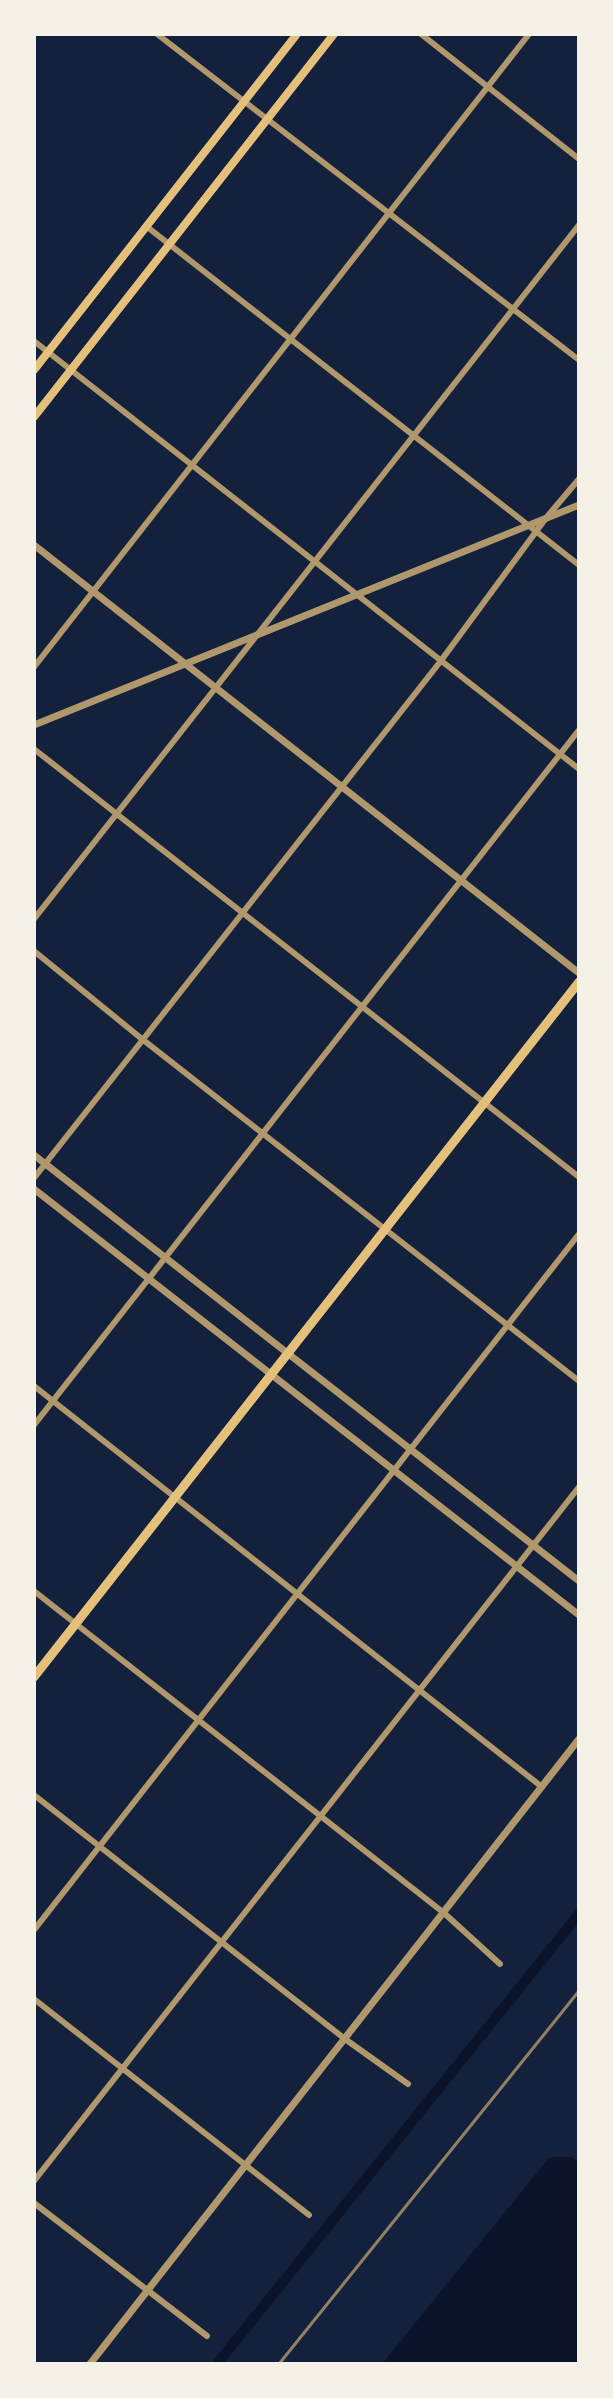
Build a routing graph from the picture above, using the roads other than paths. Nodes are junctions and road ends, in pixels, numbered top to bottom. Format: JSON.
{"nodes":[{"id":1,"x":157,"y":34,"type":"edge"},
{"id":2,"x":297,"y":34,"type":"edge"},
{"id":3,"x":334,"y":34,"type":"edge"},
{"id":4,"x":421,"y":34,"type":"edge"},
{"id":5,"x":529,"y":34,"type":"edge"},
{"id":6,"x":488,"y":87,"type":"junction"},
{"id":7,"x":245,"y":101,"type":"junction"},
{"id":8,"x":268,"y":119,"type":"junction"},
{"id":9,"x":579,"y":159,"type":"edge"},
{"id":10,"x":390,"y":212,"type":"junction"},
{"id":11,"x":579,"y":225,"type":"edge"},
{"id":12,"x":146,"y":226,"type":"junction"},
{"id":13,"x":170,"y":244,"type":"junction"},
{"id":14,"x":513,"y":309,"type":"junction"},
{"id":15,"x":291,"y":339,"type":"junction"},
{"id":16,"x":34,"y":341,"type":"edge"},
{"id":17,"x":48,"y":352,"type":"junction"},
{"id":18,"x":579,"y":360,"type":"edge"},
{"id":19,"x":34,"y":370,"type":"edge"},
{"id":20,"x":71,"y":370,"type":"junction"},
{"id":21,"x":34,"y":417,"type":"edge"},
{"id":22,"x":413,"y":435,"type":"junction"},
{"id":23,"x":192,"y":466,"type":"junction"},
{"id":24,"x":579,"y":479,"type":"edge"},
{"id":25,"x":579,"y":505,"type":"edge"},
{"id":26,"x":546,"y":518,"type":"junction"},
{"id":27,"x":527,"y":525,"type":"junction"},
{"id":28,"x":537,"y":532,"type":"junction"},
{"id":29,"x":34,"y":545,"type":"edge"},
{"id":30,"x":315,"y":561,"type":"junction"},
{"id":31,"x":579,"y":565,"type":"edge"},
{"id":32,"x":94,"y":592,"type":"junction"},
{"id":33,"x":358,"y":593,"type":"junction"},
{"id":34,"x":259,"y":634,"type":"junction"},
{"id":35,"x":440,"y":662,"type":"junction"},
{"id":36,"x":184,"y":663,"type":"junction"},
{"id":37,"x":34,"y":667,"type":"edge"},
{"id":38,"x":215,"y":688,"type":"junction"},
{"id":39,"x":34,"y":725,"type":"edge"},
{"id":40,"x":579,"y":730,"type":"edge"},
{"id":41,"x":34,"y":749,"type":"edge"},
{"id":42,"x":560,"y":754,"type":"junction"},
{"id":43,"x":579,"y":769,"type":"edge"},
{"id":44,"x":340,"y":788,"type":"junction"},
{"id":45,"x":117,"y":813,"type":"junction"},
{"id":46,"x":461,"y":881,"type":"junction"},
{"id":47,"x":241,"y":913,"type":"junction"},
{"id":48,"x":34,"y":919,"type":"edge"},
{"id":49,"x":34,"y":951,"type":"edge"},
{"id":50,"x":579,"y":973,"type":"edge"},
{"id":51,"x":579,"y":982,"type":"edge"},
{"id":52,"x":362,"y":1007,"type":"junction"},
{"id":53,"x":142,"y":1039,"type":"junction"},
{"id":54,"x":484,"y":1103,"type":"junction"},
{"id":55,"x":263,"y":1133,"type":"junction"},
{"id":56,"x":34,"y":1155,"type":"edge"},
{"id":57,"x":45,"y":1164,"type":"junction"},
{"id":58,"x":579,"y":1177,"type":"edge"},
{"id":59,"x":34,"y":1178,"type":"edge"},
{"id":60,"x":34,"y":1189,"type":"edge"},
{"id":61,"x":386,"y":1229,"type":"junction"},
{"id":62,"x":579,"y":1234,"type":"edge"},
{"id":63,"x":166,"y":1257,"type":"junction"},
{"id":64,"x":150,"y":1277,"type":"junction"},
{"id":65,"x":507,"y":1325,"type":"junction"},
{"id":66,"x":288,"y":1353,"type":"junction"},
{"id":67,"x":272,"y":1374,"type":"junction"},
{"id":68,"x":579,"y":1381,"type":"edge"},
{"id":69,"x":34,"y":1386,"type":"edge"},
{"id":70,"x":53,"y":1401,"type":"junction"},
{"id":71,"x":34,"y":1425,"type":"edge"},
{"id":72,"x":411,"y":1449,"type":"junction"},
{"id":73,"x":395,"y":1470,"type":"junction"},
{"id":74,"x":579,"y":1487,"type":"edge"},
{"id":75,"x":174,"y":1498,"type":"junction"},
{"id":76,"x":533,"y":1545,"type":"junction"},
{"id":77,"x":517,"y":1566,"type":"junction"},
{"id":78,"x":579,"y":1581,"type":"edge"},
{"id":79,"x":34,"y":1591,"type":"edge"},
{"id":80,"x":298,"y":1594,"type":"junction"},
{"id":81,"x":579,"y":1615,"type":"edge"},
{"id":82,"x":75,"y":1625,"type":"junction"},
{"id":83,"x":34,"y":1677,"type":"edge"},
{"id":84,"x":420,"y":1690,"type":"junction"},
{"id":85,"x":198,"y":1721,"type":"junction"},
{"id":86,"x":579,"y":1739,"type":"edge"},
{"id":87,"x":542,"y":1787,"type":"junction"},
{"id":88,"x":34,"y":1795,"type":"edge"},
{"id":89,"x":321,"y":1817,"type":"junction"},
{"id":90,"x":100,"y":1846,"type":"junction"},
{"id":91,"x":444,"y":1913,"type":"junction"},
{"id":92,"x":34,"y":1930,"type":"edge"},
{"id":93,"x":222,"y":1942,"type":"junction"},
{"id":94,"x":500,"y":1964,"type":"dead end"},
{"id":95,"x":34,"y":1999,"type":"edge"},
{"id":96,"x":345,"y":2039,"type":"junction"},
{"id":97,"x":122,"y":2069,"type":"junction"},
{"id":98,"x":408,"y":2084,"type":"dead end"},
{"id":99,"x":246,"y":2166,"type":"junction"},
{"id":100,"x":34,"y":2181,"type":"edge"},
{"id":101,"x":34,"y":2203,"type":"edge"},
{"id":102,"x":309,"y":2215,"type":"dead end"},
{"id":103,"x":147,"y":2290,"type":"junction"},
{"id":104,"x":207,"y":2336,"type":"dead end"},
{"id":105,"x":90,"y":2364,"type":"edge"}],
"edges":[{"from":1,"to":7,"type":"street"},
{"from":2,"to":7,"type":"main road"},
{"from":3,"to":8,"type":"main road"},
{"from":4,"to":6,"type":"street"},
{"from":5,"to":6,"type":"street"},
{"from":6,"to":9,"type":"street"},
{"from":6,"to":10,"type":"street"},
{"from":7,"to":8,"type":"street"},
{"from":7,"to":12,"type":"main road"},
{"from":8,"to":10,"type":"street"},
{"from":8,"to":13,"type":"main road"},
{"from":10,"to":14,"type":"street"},
{"from":10,"to":15,"type":"street"},
{"from":11,"to":14,"type":"street"},
{"from":12,"to":13,"type":"street"},
{"from":12,"to":17,"type":"main road"},
{"from":13,"to":15,"type":"street"},
{"from":13,"to":20,"type":"main road"},
{"from":14,"to":18,"type":"street"},
{"from":14,"to":22,"type":"street"},
{"from":15,"to":22,"type":"street"},
{"from":15,"to":23,"type":"street"},
{"from":16,"to":17,"type":"street"},
{"from":17,"to":19,"type":"main road"},
{"from":17,"to":20,"type":"street"},
{"from":20,"to":21,"type":"main road"},
{"from":20,"to":23,"type":"street"},
{"from":22,"to":27,"type":"street"},
{"from":22,"to":30,"type":"street"},
{"from":23,"to":30,"type":"street"},
{"from":23,"to":32,"type":"street"},
{"from":24,"to":26,"type":"street"},
{"from":25,"to":26,"type":"street"},
{"from":26,"to":27,"type":"street"},
{"from":26,"to":28,"type":"street"},
{"from":27,"to":28,"type":"street"},
{"from":27,"to":33,"type":"street"},
{"from":28,"to":31,"type":"street"},
{"from":28,"to":35,"type":"street"},
{"from":29,"to":32,"type":"street"},
{"from":30,"to":33,"type":"street"},
{"from":30,"to":34,"type":"street"},
{"from":32,"to":36,"type":"street"},
{"from":32,"to":37,"type":"street"},
{"from":33,"to":34,"type":"street"},
{"from":33,"to":35,"type":"street"},
{"from":34,"to":36,"type":"street"},
{"from":34,"to":38,"type":"street"},
{"from":35,"to":42,"type":"street"},
{"from":35,"to":44,"type":"street"},
{"from":36,"to":38,"type":"street"},
{"from":36,"to":39,"type":"street"},
{"from":38,"to":44,"type":"street"},
{"from":38,"to":45,"type":"street"},
{"from":40,"to":42,"type":"street"},
{"from":41,"to":45,"type":"street"},
{"from":42,"to":43,"type":"street"},
{"from":42,"to":46,"type":"street"},
{"from":44,"to":46,"type":"street"},
{"from":44,"to":47,"type":"street"},
{"from":45,"to":47,"type":"street"},
{"from":45,"to":48,"type":"street"},
{"from":46,"to":50,"type":"street"},
{"from":46,"to":52,"type":"street"},
{"from":47,"to":52,"type":"street"},
{"from":47,"to":53,"type":"street"},
{"from":49,"to":53,"type":"street"},
{"from":51,"to":54,"type":"main road"},
{"from":52,"to":54,"type":"street"},
{"from":52,"to":55,"type":"street"},
{"from":53,"to":55,"type":"street"},
{"from":53,"to":57,"type":"street"},
{"from":54,"to":58,"type":"street"},
{"from":54,"to":61,"type":"main road"},
{"from":55,"to":61,"type":"street"},
{"from":55,"to":63,"type":"street"},
{"from":56,"to":57,"type":"street"},
{"from":57,"to":59,"type":"street"},
{"from":57,"to":63,"type":"street"},
{"from":60,"to":64,"type":"street"},
{"from":61,"to":65,"type":"street"},
{"from":61,"to":66,"type":"main road"},
{"from":62,"to":65,"type":"street"},
{"from":63,"to":64,"type":"street"},
{"from":63,"to":66,"type":"street"},
{"from":64,"to":67,"type":"street"},
{"from":64,"to":70,"type":"street"},
{"from":65,"to":68,"type":"street"},
{"from":65,"to":72,"type":"street"},
{"from":66,"to":67,"type":"main road"},
{"from":66,"to":72,"type":"street"},
{"from":67,"to":73,"type":"street"},
{"from":67,"to":75,"type":"main road"},
{"from":69,"to":70,"type":"street"},
{"from":70,"to":71,"type":"street"},
{"from":70,"to":75,"type":"street"},
{"from":72,"to":73,"type":"street"},
{"from":72,"to":76,"type":"street"},
{"from":73,"to":77,"type":"street"},
{"from":73,"to":80,"type":"street"},
{"from":74,"to":76,"type":"street"},
{"from":75,"to":80,"type":"street"},
{"from":75,"to":82,"type":"main road"},
{"from":76,"to":77,"type":"street"},
{"from":76,"to":78,"type":"street"},
{"from":77,"to":81,"type":"street"},
{"from":77,"to":84,"type":"street"},
{"from":79,"to":82,"type":"street"},
{"from":80,"to":84,"type":"street"},
{"from":80,"to":85,"type":"street"},
{"from":82,"to":83,"type":"main road"},
{"from":82,"to":85,"type":"street"},
{"from":84,"to":87,"type":"street"},
{"from":84,"to":89,"type":"street"},
{"from":85,"to":89,"type":"street"},
{"from":85,"to":90,"type":"street"},
{"from":86,"to":87,"type":"street"},
{"from":87,"to":91,"type":"street"},
{"from":88,"to":90,"type":"street"},
{"from":89,"to":91,"type":"street"},
{"from":89,"to":93,"type":"street"},
{"from":90,"to":92,"type":"street"},
{"from":90,"to":93,"type":"street"},
{"from":91,"to":94,"type":"street"},
{"from":91,"to":96,"type":"street"},
{"from":93,"to":96,"type":"street"},
{"from":93,"to":97,"type":"street"},
{"from":95,"to":97,"type":"street"},
{"from":96,"to":98,"type":"street"},
{"from":96,"to":99,"type":"street"},
{"from":97,"to":99,"type":"street"},
{"from":97,"to":100,"type":"street"},
{"from":99,"to":102,"type":"street"},
{"from":99,"to":103,"type":"street"},
{"from":101,"to":103,"type":"street"},
{"from":103,"to":104,"type":"street"},
{"from":103,"to":105,"type":"street"}]}
